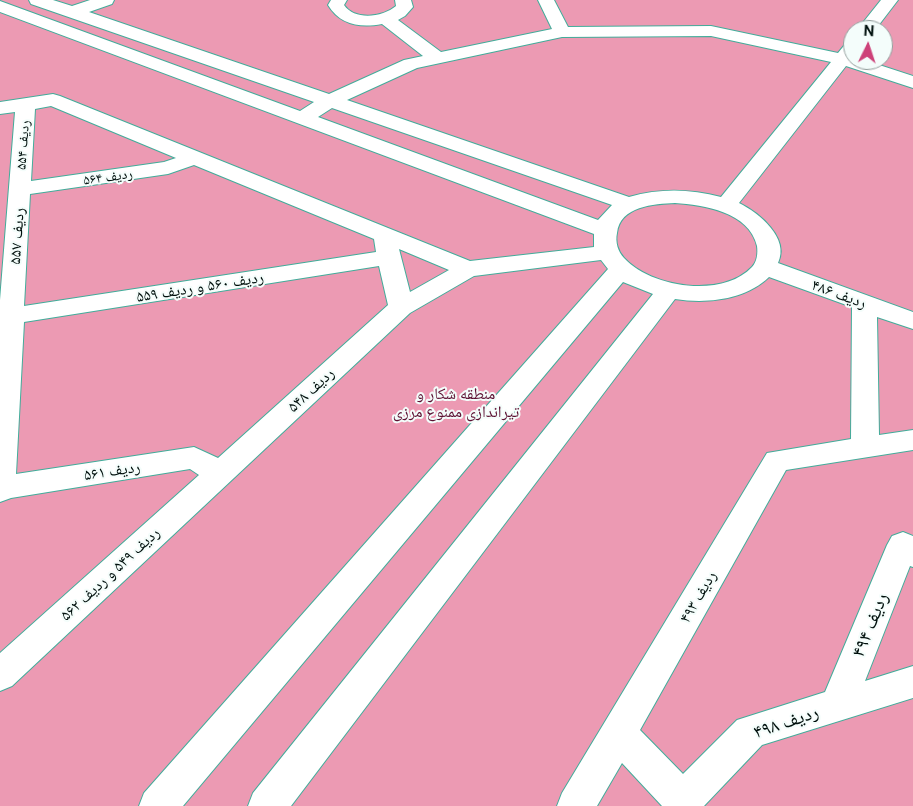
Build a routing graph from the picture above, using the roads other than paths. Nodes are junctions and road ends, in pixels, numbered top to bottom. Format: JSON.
{"nodes":[{"id":1,"x":37,"y":0,"type":"edge"},
{"id":2,"x":106,"y":0,"type":"edge"},
{"id":3,"x":340,"y":0,"type":"edge"},
{"id":4,"x":403,"y":0,"type":"edge"},
{"id":5,"x":546,"y":0,"type":"edge"},
{"id":6,"x":890,"y":0,"type":"edge"},
{"id":7,"x":0,"y":6,"type":"edge"},
{"id":8,"x":73,"y":12,"type":"junction"},
{"id":9,"x":385,"y":18,"type":"junction"},
{"id":10,"x":874,"y":20,"type":"edge"},
{"id":11,"x":562,"y":32,"type":"junction"},
{"id":12,"x":843,"y":51,"type":"edge"},
{"id":13,"x":437,"y":58,"type":"junction"},
{"id":14,"x":843,"y":58,"type":"edge"},
{"id":15,"x":887,"y":70,"type":"edge"},
{"id":16,"x":913,"y":82,"type":"edge"},
{"id":17,"x":330,"y":101,"type":"junction"},
{"id":18,"x":25,"y":104,"type":"junction"},
{"id":19,"x":0,"y":108,"type":"edge"},
{"id":20,"x":302,"y":118,"type":"junction"},
{"id":21,"x":194,"y":158,"type":"junction"},
{"id":22,"x":13,"y":188,"type":"edge"},
{"id":23,"x":629,"y":204,"type":"junction"},
{"id":24,"x":726,"y":205,"type":"junction"},
{"id":25,"x":386,"y":246,"type":"junction"},
{"id":26,"x":611,"y":250,"type":"junction"},
{"id":27,"x":765,"y":267,"type":"junction"},
{"id":28,"x":468,"y":269,"type":"junction"},
{"id":29,"x":668,"y":290,"type":"junction"},
{"id":30,"x":864,"y":303,"type":"junction"},
{"id":31,"x":401,"y":307,"type":"junction"},
{"id":32,"x":12,"y":316,"type":"junction"},
{"id":33,"x":913,"y":321,"type":"edge"},
{"id":34,"x":913,"y":440,"type":"edge"},
{"id":35,"x":865,"y":448,"type":"junction"},
{"id":36,"x":220,"y":473,"type":"junction"},
{"id":37,"x":0,"y":489,"type":"edge"},
{"id":38,"x":908,"y":550,"type":"edge"},
{"id":39,"x":0,"y":675,"type":"edge"},
{"id":40,"x":913,"y":682,"type":"edge"},
{"id":41,"x":838,"y":705,"type":"junction"},
{"id":42,"x":618,"y":734,"type":"junction"},
{"id":43,"x":684,"y":803,"type":"edge"},
{"id":44,"x":158,"y":806,"type":"edge"},
{"id":45,"x":267,"y":806,"type":"edge"},
{"id":46,"x":576,"y":806,"type":"edge"}],
"edges":[{"from":1,"to":8,"type":"street"},
{"from":2,"to":8,"type":"street"},
{"from":3,"to":9,"type":"street"},
{"from":4,"to":9,"type":"street"},
{"from":5,"to":11,"type":"street"},
{"from":6,"to":10,"type":"street"},
{"from":7,"to":20,"type":"street"},
{"from":8,"to":17,"type":"street"},
{"from":9,"to":13,"type":"street"},
{"from":11,"to":12,"type":"street"},
{"from":11,"to":13,"type":"street"},
{"from":13,"to":17,"type":"street"},
{"from":14,"to":24,"type":"street"},
{"from":15,"to":16,"type":"street"},
{"from":17,"to":20,"type":"street"},
{"from":17,"to":23,"type":"street"},
{"from":18,"to":19,"type":"street"},
{"from":18,"to":21,"type":"street"},
{"from":18,"to":22,"type":"street","name":"ردیف ۵۵۴"},
{"from":20,"to":26,"type":"street"},
{"from":21,"to":22,"type":"street","name":"ردیف ۵۶۴"},
{"from":21,"to":25,"type":"street"},
{"from":22,"to":32,"type":"street","name":"ردیف ۵۵۷"},
{"from":23,"to":24,"type":"street"},
{"from":23,"to":26,"type":"street"},
{"from":24,"to":27,"type":"street"},
{"from":25,"to":28,"type":"street"},
{"from":25,"to":31,"type":"street"},
{"from":25,"to":32,"type":"street","name":"ردیف ۵۶۰ و ردیف ۵۵۹"},
{"from":26,"to":28,"type":"street"},
{"from":26,"to":29,"type":"street"},
{"from":26,"to":44,"type":"street"},
{"from":27,"to":29,"type":"street"},
{"from":27,"to":30,"type":"street","name":"ردیف ۴۸۶"},
{"from":28,"to":31,"type":"street","name":"ردیف ۵۴۸"},
{"from":29,"to":45,"type":"street"},
{"from":30,"to":33,"type":"street","name":"ردیف ۴۸۶"},
{"from":30,"to":35,"type":"street"},
{"from":31,"to":36,"type":"street","name":"ردیف ۵۴۸"},
{"from":32,"to":37,"type":"street","name":"ردیف ۵۵۷"},
{"from":34,"to":35,"type":"street"},
{"from":35,"to":42,"type":"street","name":"ردیف ۴۹۳"},
{"from":36,"to":37,"type":"street","name":"ردیف ۵۶۱"},
{"from":36,"to":39,"type":"street","name":"ردیف ۵۴۹ و ردیف ۵۶۲"},
{"from":38,"to":41,"type":"street","name":"ردیف ۴۹۴"},
{"from":40,"to":41,"type":"street","name":"ردیف ۴۹۸"},
{"from":41,"to":43,"type":"street","name":"ردیف ۴۹۸"},
{"from":42,"to":43,"type":"street"},
{"from":42,"to":46,"type":"street","name":"ردیف ۴۹۳"}]}
